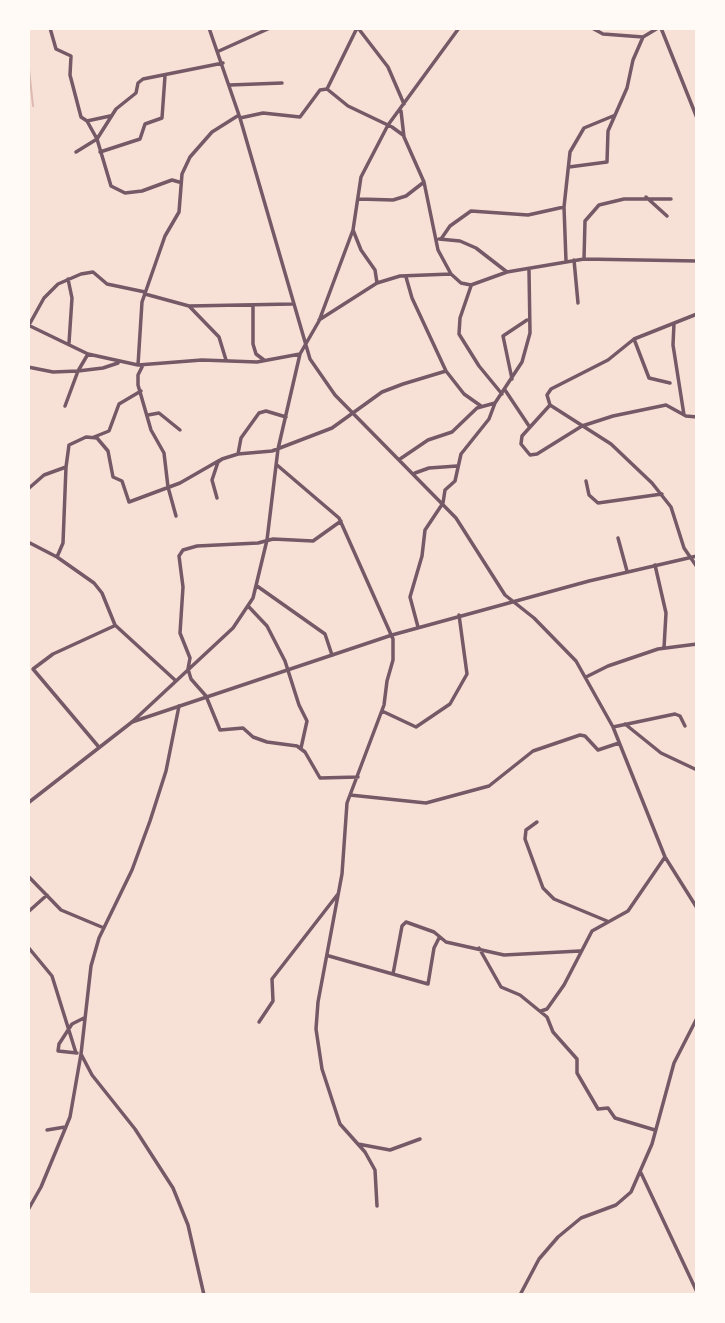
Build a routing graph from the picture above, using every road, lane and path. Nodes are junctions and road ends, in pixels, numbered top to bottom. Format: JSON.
{"nodes":[{"id":1,"x":49,"y":28,"type":"edge"},
{"id":2,"x":209,"y":28,"type":"edge"},
{"id":3,"x":270,"y":28,"type":"edge"},
{"id":4,"x":357,"y":28,"type":"edge"},
{"id":5,"x":458,"y":28,"type":"edge"},
{"id":6,"x":592,"y":28,"type":"edge"},
{"id":7,"x":660,"y":28,"type":"edge"},
{"id":8,"x":643,"y":37,"type":"junction"},
{"id":9,"x":219,"y":51,"type":"junction"},
{"id":10,"x":223,"y":63,"type":"junction"},
{"id":11,"x":165,"y":76,"type":"junction"},
{"id":12,"x":282,"y":83,"type":"dead end"},
{"id":13,"x":230,"y":85,"type":"junction"},
{"id":14,"x":327,"y":89,"type":"junction"},
{"id":15,"x":404,"y":104,"type":"junction"},
{"id":16,"x":400,"y":109,"type":"junction"},
{"id":17,"x":112,"y":115,"type":"junction"},
{"id":18,"x":240,"y":116,"type":"junction"},
{"id":19,"x":613,"y":116,"type":"junction"},
{"id":20,"x":697,"y":118,"type":"edge"},
{"id":21,"x":88,"y":121,"type":"junction"},
{"id":22,"x":388,"y":125,"type":"junction"},
{"id":23,"x":404,"y":137,"type":"junction"},
{"id":24,"x":97,"y":139,"type":"junction"},
{"id":25,"x":76,"y":152,"type":"dead end"},
{"id":26,"x":100,"y":152,"type":"junction"},
{"id":27,"x":569,"y":167,"type":"junction"},
{"id":28,"x":179,"y":182,"type":"junction"},
{"id":29,"x":424,"y":182,"type":"junction"},
{"id":30,"x":646,"y":197,"type":"junction"},
{"id":31,"x":359,"y":199,"type":"junction"},
{"id":32,"x":671,"y":199,"type":"dead end"},
{"id":33,"x":564,"y":207,"type":"junction"},
{"id":34,"x":667,"y":216,"type":"dead end"},
{"id":35,"x":353,"y":230,"type":"junction"},
{"id":36,"x":438,"y":239,"type":"junction"},
{"id":37,"x":584,"y":259,"type":"junction"},
{"id":38,"x":574,"y":260,"type":"junction"},
{"id":39,"x":697,"y":261,"type":"edge"},
{"id":40,"x":566,"y":262,"type":"junction"},
{"id":41,"x":529,"y":270,"type":"junction"},
{"id":42,"x":507,"y":272,"type":"junction"},
{"id":43,"x":451,"y":274,"type":"junction"},
{"id":44,"x":406,"y":276,"type":"junction"},
{"id":45,"x":68,"y":279,"type":"junction"},
{"id":46,"x":377,"y":283,"type":"junction"},
{"id":47,"x":471,"y":285,"type":"junction"},
{"id":48,"x":145,"y":293,"type":"junction"},
{"id":49,"x":578,"y":303,"type":"dead end"},
{"id":50,"x":292,"y":304,"type":"junction"},
{"id":51,"x":189,"y":306,"type":"junction"},
{"id":52,"x":253,"y":306,"type":"junction"},
{"id":53,"x":697,"y":314,"type":"edge"},
{"id":54,"x":527,"y":320,"type":"junction"},
{"id":55,"x":318,"y":321,"type":"junction"},
{"id":56,"x":674,"y":323,"type":"junction"},
{"id":57,"x":28,"y":325,"type":"edge"},
{"id":58,"x":634,"y":339,"type":"junction"},
{"id":59,"x":69,"y":342,"type":"junction"},
{"id":60,"x":304,"y":345,"type":"junction"},
{"id":61,"x":88,"y":354,"type":"junction"},
{"id":62,"x":300,"y":354,"type":"junction"},
{"id":63,"x":226,"y":360,"type":"junction"},
{"id":64,"x":265,"y":361,"type":"junction"},
{"id":65,"x":120,"y":362,"type":"junction"},
{"id":66,"x":141,"y":364,"type":"junction"},
{"id":67,"x":28,"y":367,"type":"edge"},
{"id":68,"x":78,"y":371,"type":"junction"},
{"id":69,"x":446,"y":371,"type":"junction"},
{"id":70,"x":512,"y":379,"type":"junction"},
{"id":71,"x":670,"y":383,"type":"dead end"},
{"id":72,"x":141,"y":391,"type":"junction"},
{"id":73,"x":503,"y":392,"type":"junction"},
{"id":74,"x":495,"y":403,"type":"junction"},
{"id":75,"x":550,"y":405,"type":"junction"},
{"id":76,"x":65,"y":406,"type":"dead end"},
{"id":77,"x":481,"y":406,"type":"junction"},
{"id":78,"x":352,"y":413,"type":"junction"},
{"id":79,"x":148,"y":415,"type":"junction"},
{"id":80,"x":684,"y":415,"type":"junction"},
{"id":81,"x":697,"y":416,"type":"edge"},
{"id":82,"x":286,"y":417,"type":"junction"},
{"id":83,"x":529,"y":426,"type":"junction"},
{"id":84,"x":582,"y":426,"type":"junction"},
{"id":85,"x":180,"y":429,"type":"dead end"},
{"id":86,"x":94,"y":437,"type":"junction"},
{"id":87,"x":278,"y":449,"type":"junction"},
{"id":88,"x":238,"y":454,"type":"junction"},
{"id":89,"x":222,"y":459,"type":"junction"},
{"id":90,"x":400,"y":459,"type":"junction"},
{"id":91,"x":277,"y":465,"type":"junction"},
{"id":92,"x":457,"y":466,"type":"junction"},
{"id":93,"x":66,"y":467,"type":"junction"},
{"id":94,"x":414,"y":473,"type":"junction"},
{"id":95,"x":586,"y":481,"type":"dead end"},
{"id":96,"x":28,"y":487,"type":"edge"},
{"id":97,"x":168,"y":487,"type":"junction"},
{"id":98,"x":662,"y":494,"type":"junction"},
{"id":99,"x":217,"y":498,"type":"dead end"},
{"id":100,"x":443,"y":503,"type":"junction"},
{"id":101,"x":176,"y":516,"type":"dead end"},
{"id":102,"x":341,"y":521,"type":"junction"},
{"id":103,"x":618,"y":538,"type":"dead end"},
{"id":104,"x":267,"y":540,"type":"junction"},
{"id":105,"x":28,"y":542,"type":"edge"},
{"id":106,"x":697,"y":556,"type":"edge"},
{"id":107,"x":57,"y":557,"type":"junction"},
{"id":108,"x":689,"y":558,"type":"junction"},
{"id":109,"x":655,"y":565,"type":"junction"},
{"id":110,"x":697,"y":566,"type":"edge"},
{"id":111,"x":628,"y":571,"type":"junction"},
{"id":112,"x":257,"y":586,"type":"junction"},
{"id":113,"x":513,"y":600,"type":"junction"},
{"id":114,"x":248,"y":607,"type":"junction"},
{"id":115,"x":459,"y":615,"type":"junction"},
{"id":116,"x":115,"y":625,"type":"junction"},
{"id":117,"x":418,"y":627,"type":"junction"},
{"id":118,"x":392,"y":635,"type":"junction"},
{"id":119,"x":697,"y":644,"type":"edge"},
{"id":120,"x":664,"y":648,"type":"junction"},
{"id":121,"x":332,"y":655,"type":"junction"},
{"id":122,"x":288,"y":669,"type":"junction"},
{"id":123,"x":188,"y":670,"type":"junction"},
{"id":124,"x":586,"y":677,"type":"junction"},
{"id":125,"x":175,"y":680,"type":"junction"},
{"id":126,"x":206,"y":696,"type":"junction"},
{"id":127,"x":179,"y":706,"type":"junction"},
{"id":128,"x":382,"y":711,"type":"junction"},
{"id":129,"x":132,"y":722,"type":"junction"},
{"id":130,"x":625,"y":724,"type":"junction"},
{"id":131,"x":685,"y":726,"type":"dead end"},
{"id":132,"x":613,"y":727,"type":"junction"},
{"id":133,"x":619,"y":743,"type":"junction"},
{"id":134,"x":98,"y":746,"type":"junction"},
{"id":135,"x":301,"y":748,"type":"junction"},
{"id":136,"x":697,"y":769,"type":"edge"},
{"id":137,"x":358,"y":777,"type":"junction"},
{"id":138,"x":350,"y":795,"type":"junction"},
{"id":139,"x":28,"y":803,"type":"edge"},
{"id":140,"x":537,"y":822,"type":"dead end"},
{"id":141,"x":665,"y":857,"type":"junction"},
{"id":142,"x":28,"y":876,"type":"edge"},
{"id":143,"x":338,"y":894,"type":"junction"},
{"id":144,"x":47,"y":895,"type":"junction"},
{"id":145,"x":697,"y":908,"type":"edge"},
{"id":146,"x":28,"y":912,"type":"edge"},
{"id":147,"x":607,"y":920,"type":"junction"},
{"id":148,"x":104,"y":928,"type":"junction"},
{"id":149,"x":439,"y":938,"type":"junction"},
{"id":150,"x":28,"y":947,"type":"edge"},
{"id":151,"x":479,"y":948,"type":"junction"},
{"id":152,"x":580,"y":951,"type":"junction"},
{"id":153,"x":328,"y":956,"type":"junction"},
{"id":154,"x":393,"y":974,"type":"junction"},
{"id":155,"x":541,"y":1011,"type":"junction"},
{"id":156,"x":697,"y":1017,"type":"edge"},
{"id":157,"x":84,"y":1018,"type":"junction"},
{"id":158,"x":260,"y":1022,"type":"dead end"},
{"id":159,"x":68,"y":1029,"type":"junction"},
{"id":160,"x":79,"y":1054,"type":"junction"},
{"id":161,"x":67,"y":1127,"type":"junction"},
{"id":162,"x":47,"y":1130,"type":"dead end"},
{"id":163,"x":655,"y":1130,"type":"junction"},
{"id":164,"x":420,"y":1139,"type":"dead end"},
{"id":165,"x":357,"y":1144,"type":"junction"},
{"id":166,"x":641,"y":1172,"type":"junction"},
{"id":167,"x":377,"y":1206,"type":"dead end"},
{"id":168,"x":28,"y":1210,"type":"edge"},
{"id":169,"x":697,"y":1292,"type":"edge"},
{"id":170,"x":205,"y":1294,"type":"edge"},
{"id":171,"x":520,"y":1295,"type":"edge"}],
"edges":[{"from":1,"to":21,"type":"street"},
{"from":2,"to":9,"type":"street"},
{"from":3,"to":9,"type":"street"},
{"from":4,"to":14,"type":"street"},
{"from":4,"to":15,"type":"street"},
{"from":5,"to":15,"type":"street"},
{"from":6,"to":8,"type":"street"},
{"from":7,"to":8,"type":"street"},
{"from":7,"to":20,"type":"street"},
{"from":8,"to":19,"type":"street"},
{"from":9,"to":10,"type":"street"},
{"from":10,"to":11,"type":"street"},
{"from":10,"to":13,"type":"street"},
{"from":11,"to":17,"type":"street"},
{"from":11,"to":26,"type":"street"},
{"from":12,"to":13,"type":"street"},
{"from":13,"to":18,"type":"street"},
{"from":14,"to":18,"type":"street"},
{"from":14,"to":22,"type":"street"},
{"from":15,"to":16,"type":"street"},
{"from":16,"to":22,"type":"street"},
{"from":16,"to":23,"type":"street"},
{"from":17,"to":21,"type":"street"},
{"from":17,"to":24,"type":"street"},
{"from":18,"to":28,"type":"street"},
{"from":18,"to":50,"type":"street"},
{"from":19,"to":27,"type":"street"},
{"from":19,"to":27,"type":"street"},
{"from":21,"to":24,"type":"street"},
{"from":22,"to":23,"type":"street"},
{"from":22,"to":31,"type":"street"},
{"from":23,"to":29,"type":"street"},
{"from":24,"to":25,"type":"street"},
{"from":24,"to":26,"type":"street"},
{"from":26,"to":28,"type":"street"},
{"from":27,"to":33,"type":"street"},
{"from":28,"to":48,"type":"street"},
{"from":29,"to":31,"type":"street"},
{"from":29,"to":36,"type":"street"},
{"from":30,"to":32,"type":"street"},
{"from":30,"to":34,"type":"street"},
{"from":30,"to":37,"type":"street"},
{"from":31,"to":35,"type":"street"},
{"from":33,"to":36,"type":"street"},
{"from":33,"to":40,"type":"street"},
{"from":35,"to":46,"type":"street"},
{"from":35,"to":55,"type":"street"},
{"from":36,"to":42,"type":"street"},
{"from":36,"to":43,"type":"street"},
{"from":37,"to":38,"type":"street"},
{"from":37,"to":39,"type":"street"},
{"from":38,"to":40,"type":"street"},
{"from":38,"to":49,"type":"street"},
{"from":40,"to":41,"type":"street"},
{"from":41,"to":42,"type":"street"},
{"from":41,"to":54,"type":"street"},
{"from":42,"to":47,"type":"street"},
{"from":43,"to":44,"type":"street"},
{"from":43,"to":47,"type":"street"},
{"from":44,"to":46,"type":"street"},
{"from":44,"to":69,"type":"street"},
{"from":45,"to":48,"type":"street"},
{"from":45,"to":57,"type":"street"},
{"from":45,"to":59,"type":"street"},
{"from":46,"to":55,"type":"street"},
{"from":47,"to":73,"type":"street"},
{"from":48,"to":51,"type":"street"},
{"from":48,"to":66,"type":"street"},
{"from":50,"to":52,"type":"street"},
{"from":50,"to":60,"type":"street"},
{"from":51,"to":52,"type":"street"},
{"from":51,"to":63,"type":"street"},
{"from":52,"to":64,"type":"street"},
{"from":53,"to":56,"type":"street"},
{"from":54,"to":70,"type":"street"},
{"from":54,"to":70,"type":"street"},
{"from":55,"to":60,"type":"street"},
{"from":56,"to":58,"type":"street"},
{"from":56,"to":80,"type":"street"},
{"from":57,"to":59,"type":"street"},
{"from":58,"to":71,"type":"street"},
{"from":58,"to":75,"type":"street"},
{"from":59,"to":61,"type":"street"},
{"from":60,"to":62,"type":"street"},
{"from":60,"to":78,"type":"street"},
{"from":61,"to":65,"type":"street"},
{"from":61,"to":68,"type":"street"},
{"from":62,"to":64,"type":"street"},
{"from":62,"to":82,"type":"street"},
{"from":63,"to":64,"type":"street"},
{"from":63,"to":66,"type":"street"},
{"from":65,"to":66,"type":"street"},
{"from":65,"to":68,"type":"street"},
{"from":66,"to":72,"type":"street"},
{"from":67,"to":68,"type":"street"},
{"from":68,"to":76,"type":"street"},
{"from":69,"to":77,"type":"street"},
{"from":69,"to":78,"type":"street"},
{"from":70,"to":73,"type":"street"},
{"from":72,"to":79,"type":"street"},
{"from":72,"to":86,"type":"street"},
{"from":73,"to":74,"type":"street"},
{"from":73,"to":83,"type":"street"},
{"from":74,"to":77,"type":"street"},
{"from":74,"to":92,"type":"street"},
{"from":75,"to":83,"type":"street"},
{"from":75,"to":84,"type":"street"},
{"from":77,"to":90,"type":"street"},
{"from":78,"to":87,"type":"street"},
{"from":78,"to":90,"type":"street"},
{"from":79,"to":85,"type":"street"},
{"from":79,"to":97,"type":"street"},
{"from":80,"to":81,"type":"street"},
{"from":80,"to":84,"type":"street"},
{"from":82,"to":87,"type":"street"},
{"from":82,"to":88,"type":"street"},
{"from":83,"to":84,"type":"street"},
{"from":84,"to":98,"type":"street"},
{"from":86,"to":93,"type":"street"},
{"from":86,"to":97,"type":"street"},
{"from":87,"to":88,"type":"street"},
{"from":87,"to":91,"type":"street"},
{"from":88,"to":89,"type":"street"},
{"from":89,"to":97,"type":"street"},
{"from":89,"to":99,"type":"street"},
{"from":90,"to":94,"type":"street"},
{"from":91,"to":102,"type":"street"},
{"from":91,"to":104,"type":"street"},
{"from":92,"to":94,"type":"street"},
{"from":92,"to":100,"type":"street"},
{"from":93,"to":96,"type":"street"},
{"from":93,"to":107,"type":"street"},
{"from":94,"to":100,"type":"street"},
{"from":95,"to":98,"type":"street"},
{"from":97,"to":101,"type":"street"},
{"from":98,"to":108,"type":"street"},
{"from":100,"to":113,"type":"street"},
{"from":100,"to":117,"type":"street"},
{"from":102,"to":104,"type":"street"},
{"from":102,"to":118,"type":"street"},
{"from":103,"to":111,"type":"street"},
{"from":104,"to":112,"type":"street"},
{"from":104,"to":123,"type":"street"},
{"from":105,"to":107,"type":"street"},
{"from":106,"to":108,"type":"street"},
{"from":107,"to":116,"type":"street"},
{"from":108,"to":109,"type":"street"},
{"from":108,"to":110,"type":"street"},
{"from":109,"to":111,"type":"street"},
{"from":109,"to":120,"type":"street"},
{"from":111,"to":113,"type":"street"},
{"from":112,"to":114,"type":"street"},
{"from":112,"to":121,"type":"street"},
{"from":113,"to":115,"type":"street"},
{"from":113,"to":124,"type":"street"},
{"from":114,"to":122,"type":"street"},
{"from":114,"to":123,"type":"street"},
{"from":115,"to":117,"type":"street"},
{"from":115,"to":128,"type":"street"},
{"from":116,"to":125,"type":"street"},
{"from":116,"to":134,"type":"street"},
{"from":117,"to":118,"type":"street"},
{"from":118,"to":121,"type":"street"},
{"from":118,"to":128,"type":"street"},
{"from":119,"to":120,"type":"street"},
{"from":120,"to":124,"type":"street"},
{"from":121,"to":122,"type":"street"},
{"from":122,"to":126,"type":"street"},
{"from":122,"to":135,"type":"street"},
{"from":123,"to":125,"type":"street"},
{"from":123,"to":126,"type":"street"},
{"from":124,"to":132,"type":"street"},
{"from":125,"to":129,"type":"street"},
{"from":126,"to":127,"type":"street"},
{"from":126,"to":135,"type":"street"},
{"from":127,"to":129,"type":"street"},
{"from":127,"to":148,"type":"street"},
{"from":128,"to":137,"type":"street"},
{"from":129,"to":134,"type":"street"},
{"from":130,"to":131,"type":"street"},
{"from":130,"to":132,"type":"street"},
{"from":130,"to":136,"type":"street"},
{"from":132,"to":133,"type":"street"},
{"from":133,"to":138,"type":"street"},
{"from":133,"to":141,"type":"street"},
{"from":134,"to":139,"type":"street"},
{"from":135,"to":137,"type":"street"},
{"from":137,"to":138,"type":"street"},
{"from":138,"to":143,"type":"street"},
{"from":140,"to":147,"type":"street"},
{"from":141,"to":145,"type":"street"},
{"from":141,"to":147,"type":"street"},
{"from":142,"to":144,"type":"street"},
{"from":143,"to":153,"type":"street"},
{"from":143,"to":158,"type":"street"},
{"from":144,"to":146,"type":"street"},
{"from":144,"to":148,"type":"street"},
{"from":147,"to":152,"type":"street"},
{"from":148,"to":157,"type":"street"},
{"from":149,"to":151,"type":"street"},
{"from":149,"to":154,"type":"street"},
{"from":149,"to":154,"type":"street"},
{"from":150,"to":159,"type":"street"},
{"from":151,"to":152,"type":"street"},
{"from":151,"to":155,"type":"street"},
{"from":152,"to":155,"type":"street"},
{"from":153,"to":154,"type":"street"},
{"from":153,"to":165,"type":"street"},
{"from":155,"to":163,"type":"street"},
{"from":156,"to":163,"type":"street"},
{"from":157,"to":159,"type":"street"},
{"from":157,"to":160,"type":"street"},
{"from":159,"to":160,"type":"street"},
{"from":159,"to":160,"type":"street"},
{"from":160,"to":161,"type":"street"},
{"from":160,"to":170,"type":"street"},
{"from":161,"to":162,"type":"street"},
{"from":161,"to":168,"type":"street"},
{"from":163,"to":166,"type":"street"},
{"from":164,"to":165,"type":"street"},
{"from":165,"to":167,"type":"street"},
{"from":166,"to":169,"type":"street"},
{"from":166,"to":171,"type":"street"}]}
